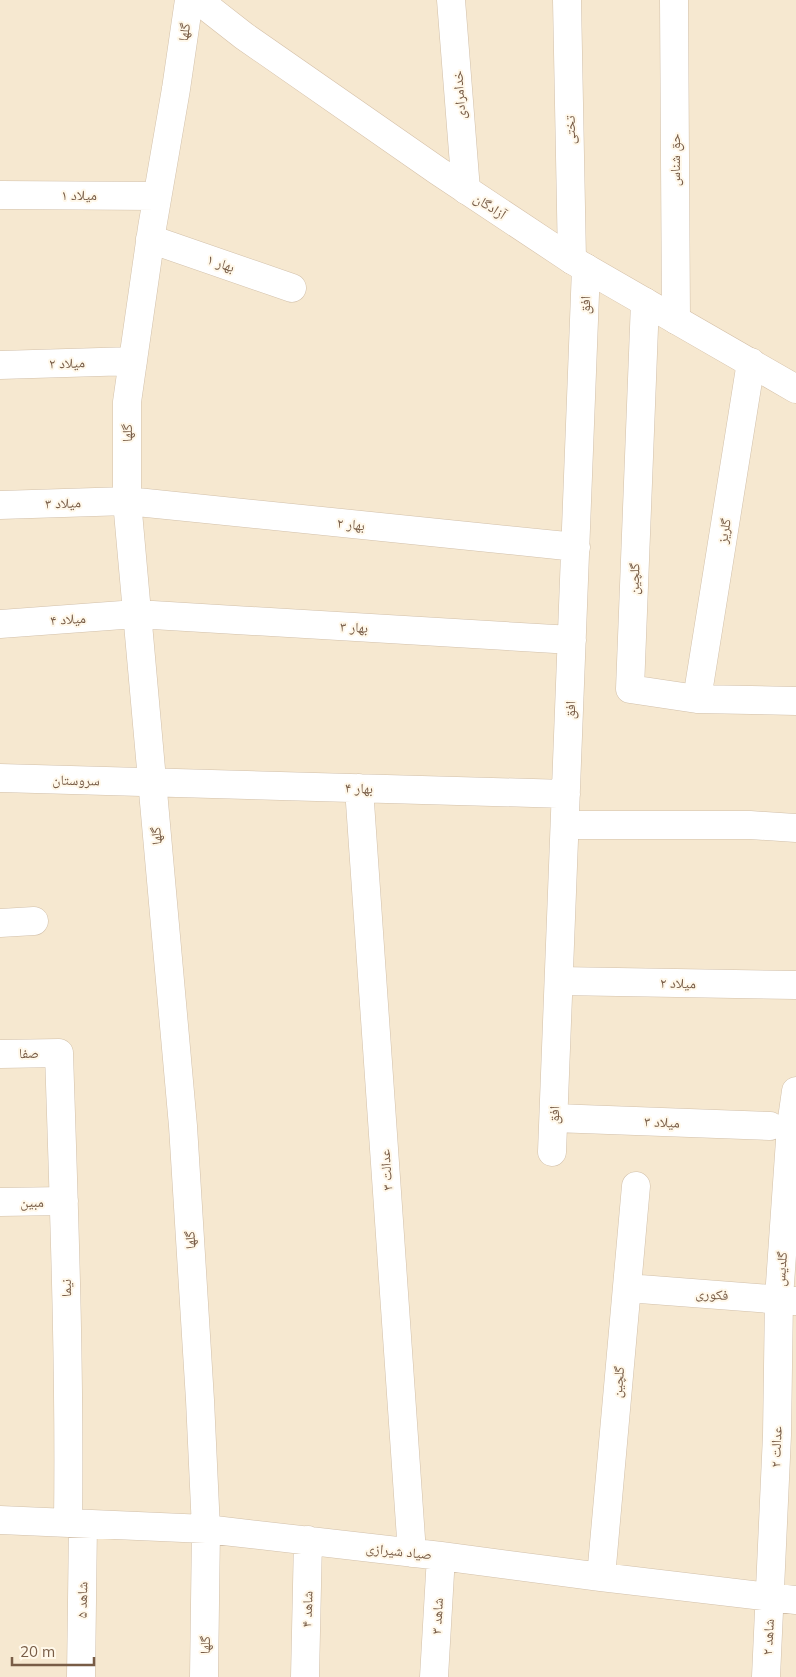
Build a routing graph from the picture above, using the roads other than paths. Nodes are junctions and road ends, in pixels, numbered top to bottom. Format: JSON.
{"nodes":[{"id":1,"x":189,"y":0,"type":"edge"},
{"id":2,"x":198,"y":0,"type":"edge"},
{"id":3,"x":451,"y":0,"type":"edge"},
{"id":4,"x":567,"y":0,"type":"edge"},
{"id":5,"x":674,"y":0,"type":"edge"},
{"id":6,"x":466,"y":190,"type":"junction"},
{"id":7,"x":0,"y":195,"type":"edge"},
{"id":8,"x":158,"y":196,"type":"junction"},
{"id":9,"x":150,"y":239,"type":"junction"},
{"id":10,"x":580,"y":264,"type":"junction"},
{"id":11,"x":292,"y":288,"type":"dead end"},
{"id":12,"x":645,"y":302,"type":"junction"},
{"id":13,"x":676,"y":320,"type":"junction"},
{"id":14,"x":133,"y":361,"type":"junction"},
{"id":15,"x":751,"y":362,"type":"junction"},
{"id":16,"x":0,"y":365,"type":"edge"},
{"id":17,"x":796,"y":389,"type":"edge"},
{"id":18,"x":127,"y":501,"type":"junction"},
{"id":19,"x":0,"y":505,"type":"edge"},
{"id":20,"x":576,"y":547,"type":"junction"},
{"id":21,"x":136,"y":614,"type":"junction"},
{"id":22,"x":0,"y":624,"type":"edge"},
{"id":23,"x":572,"y":640,"type":"junction"},
{"id":24,"x":697,"y":699,"type":"junction"},
{"id":25,"x":796,"y":702,"type":"edge"},
{"id":26,"x":0,"y":778,"type":"edge"},
{"id":27,"x":151,"y":782,"type":"junction"},
{"id":28,"x":359,"y":788,"type":"junction"},
{"id":29,"x":566,"y":794,"type":"junction"},
{"id":30,"x":565,"y":825,"type":"junction"},
{"id":31,"x":796,"y":828,"type":"edge"},
{"id":32,"x":34,"y":921,"type":"dead end"},
{"id":33,"x":0,"y":922,"type":"edge"},
{"id":34,"x":559,"y":980,"type":"junction"},
{"id":35,"x":796,"y":985,"type":"edge"},
{"id":36,"x":59,"y":1052,"type":"joint"},
{"id":37,"x":0,"y":1054,"type":"edge"},
{"id":38,"x":796,"y":1091,"type":"edge"},
{"id":39,"x":554,"y":1118,"type":"junction"},
{"id":40,"x":786,"y":1126,"type":"edge"},
{"id":41,"x":552,"y":1152,"type":"dead end"},
{"id":42,"x":636,"y":1186,"type":"dead end"},
{"id":43,"x":64,"y":1201,"type":"junction"},
{"id":44,"x":0,"y":1202,"type":"edge"},
{"id":45,"x":627,"y":1288,"type":"junction"},
{"id":46,"x":788,"y":1299,"type":"edge"},
{"id":47,"x":787,"y":1436,"type":"edge"},
{"id":48,"x":0,"y":1520,"type":"edge"},
{"id":49,"x":76,"y":1523,"type":"junction"},
{"id":50,"x":206,"y":1529,"type":"junction"},
{"id":51,"x":308,"y":1540,"type":"junction"},
{"id":52,"x":412,"y":1553,"type":"junction"},
{"id":53,"x":441,"y":1556,"type":"junction"},
{"id":54,"x":601,"y":1577,"type":"junction"},
{"id":55,"x":783,"y":1598,"type":"edge"},
{"id":56,"x":81,"y":1677,"type":"edge"},
{"id":57,"x":204,"y":1677,"type":"edge"},
{"id":58,"x":305,"y":1677,"type":"edge"},
{"id":59,"x":434,"y":1677,"type":"edge"},
{"id":60,"x":766,"y":1677,"type":"edge"}],
"edges":[{"from":1,"to":8,"type":"street","name":"گلها"},
{"from":2,"to":6,"type":"street","name":"آزادگان"},
{"from":3,"to":6,"type":"street","name":"خدامرادی"},
{"from":4,"to":10,"type":"street","name":"تختی"},
{"from":5,"to":13,"type":"street","name":"حق شناس"},
{"from":6,"to":10,"type":"street","name":"آزادگان"},
{"from":7,"to":8,"type":"street","name":"میلاد ۱"},
{"from":8,"to":9,"type":"street","name":"گلها"},
{"from":9,"to":11,"type":"street","name":"بهار ۱"},
{"from":9,"to":14,"type":"street","name":"گلها"},
{"from":10,"to":12,"type":"street","name":"آزادگان"},
{"from":10,"to":20,"type":"street","name":"افق"},
{"from":12,"to":13,"type":"street","name":"آزادگان"},
{"from":12,"to":24,"type":"street","name":"گلچین"},
{"from":13,"to":15,"type":"street","name":"آزادگان"},
{"from":14,"to":16,"type":"street","name":"میلاد ۲"},
{"from":14,"to":18,"type":"street","name":"گلها"},
{"from":15,"to":17,"type":"street","name":"آزادگان"},
{"from":15,"to":24,"type":"street","name":"گلریز"},
{"from":18,"to":19,"type":"street","name":"میلاد ۳"},
{"from":18,"to":20,"type":"street","name":"بهار ۲"},
{"from":18,"to":21,"type":"street","name":"گلها"},
{"from":20,"to":23,"type":"street","name":"افق"},
{"from":21,"to":22,"type":"street","name":"میلاد ۴"},
{"from":21,"to":23,"type":"street","name":"بهار ۳"},
{"from":21,"to":27,"type":"street","name":"گلها"},
{"from":23,"to":29,"type":"street","name":"افق"},
{"from":24,"to":25,"type":"street","name":"گلچین"},
{"from":26,"to":27,"type":"street","name":"سروستان"},
{"from":27,"to":28,"type":"street","name":"بهار ۴"},
{"from":27,"to":50,"type":"street","name":"گلها"},
{"from":28,"to":29,"type":"street","name":"بهار ۴"},
{"from":28,"to":52,"type":"street","name":"عدالت ۳"},
{"from":29,"to":30,"type":"street","name":"افق"},
{"from":30,"to":31,"type":"street"},
{"from":30,"to":34,"type":"street","name":"افق"},
{"from":32,"to":33,"type":"street"},
{"from":34,"to":35,"type":"street","name":"میلاد ۲"},
{"from":34,"to":39,"type":"street","name":"افق"},
{"from":36,"to":37,"type":"street","name":"صفا"},
{"from":36,"to":43,"type":"street","name":"نیما"},
{"from":38,"to":40,"type":"street","name":"گلدیس"},
{"from":39,"to":40,"type":"street","name":"میلاد ۳"},
{"from":39,"to":41,"type":"street","name":"افق"},
{"from":40,"to":46,"type":"street","name":"گلدیس"},
{"from":42,"to":45,"type":"street","name":"گلچین"},
{"from":43,"to":44,"type":"street","name":"مبین"},
{"from":43,"to":49,"type":"street","name":"نیما"},
{"from":45,"to":46,"type":"street","name":"فکوری"},
{"from":45,"to":54,"type":"street","name":"گلچین"},
{"from":46,"to":47,"type":"street","name":"عدالت ۲"},
{"from":47,"to":55,"type":"street","name":"عدالت ۲"},
{"from":48,"to":49,"type":"street","name":"صیاد شیرازی"},
{"from":49,"to":50,"type":"street","name":"صیاد شیرازی"},
{"from":49,"to":56,"type":"street","name":"شاهد ۵"},
{"from":50,"to":51,"type":"street","name":"صیاد شیرازی"},
{"from":50,"to":57,"type":"street","name":"گلها"},
{"from":51,"to":52,"type":"street","name":"صیاد شیرازی"},
{"from":51,"to":58,"type":"street","name":"شاهد ۴"},
{"from":52,"to":53,"type":"street","name":"صیاد شیرازی"},
{"from":53,"to":54,"type":"street","name":"صیاد شیرازی"},
{"from":53,"to":59,"type":"street","name":"شاهد ۳"},
{"from":54,"to":55,"type":"street","name":"صیاد شیرازی"},
{"from":55,"to":60,"type":"street","name":"شاهد ۲"}]}
